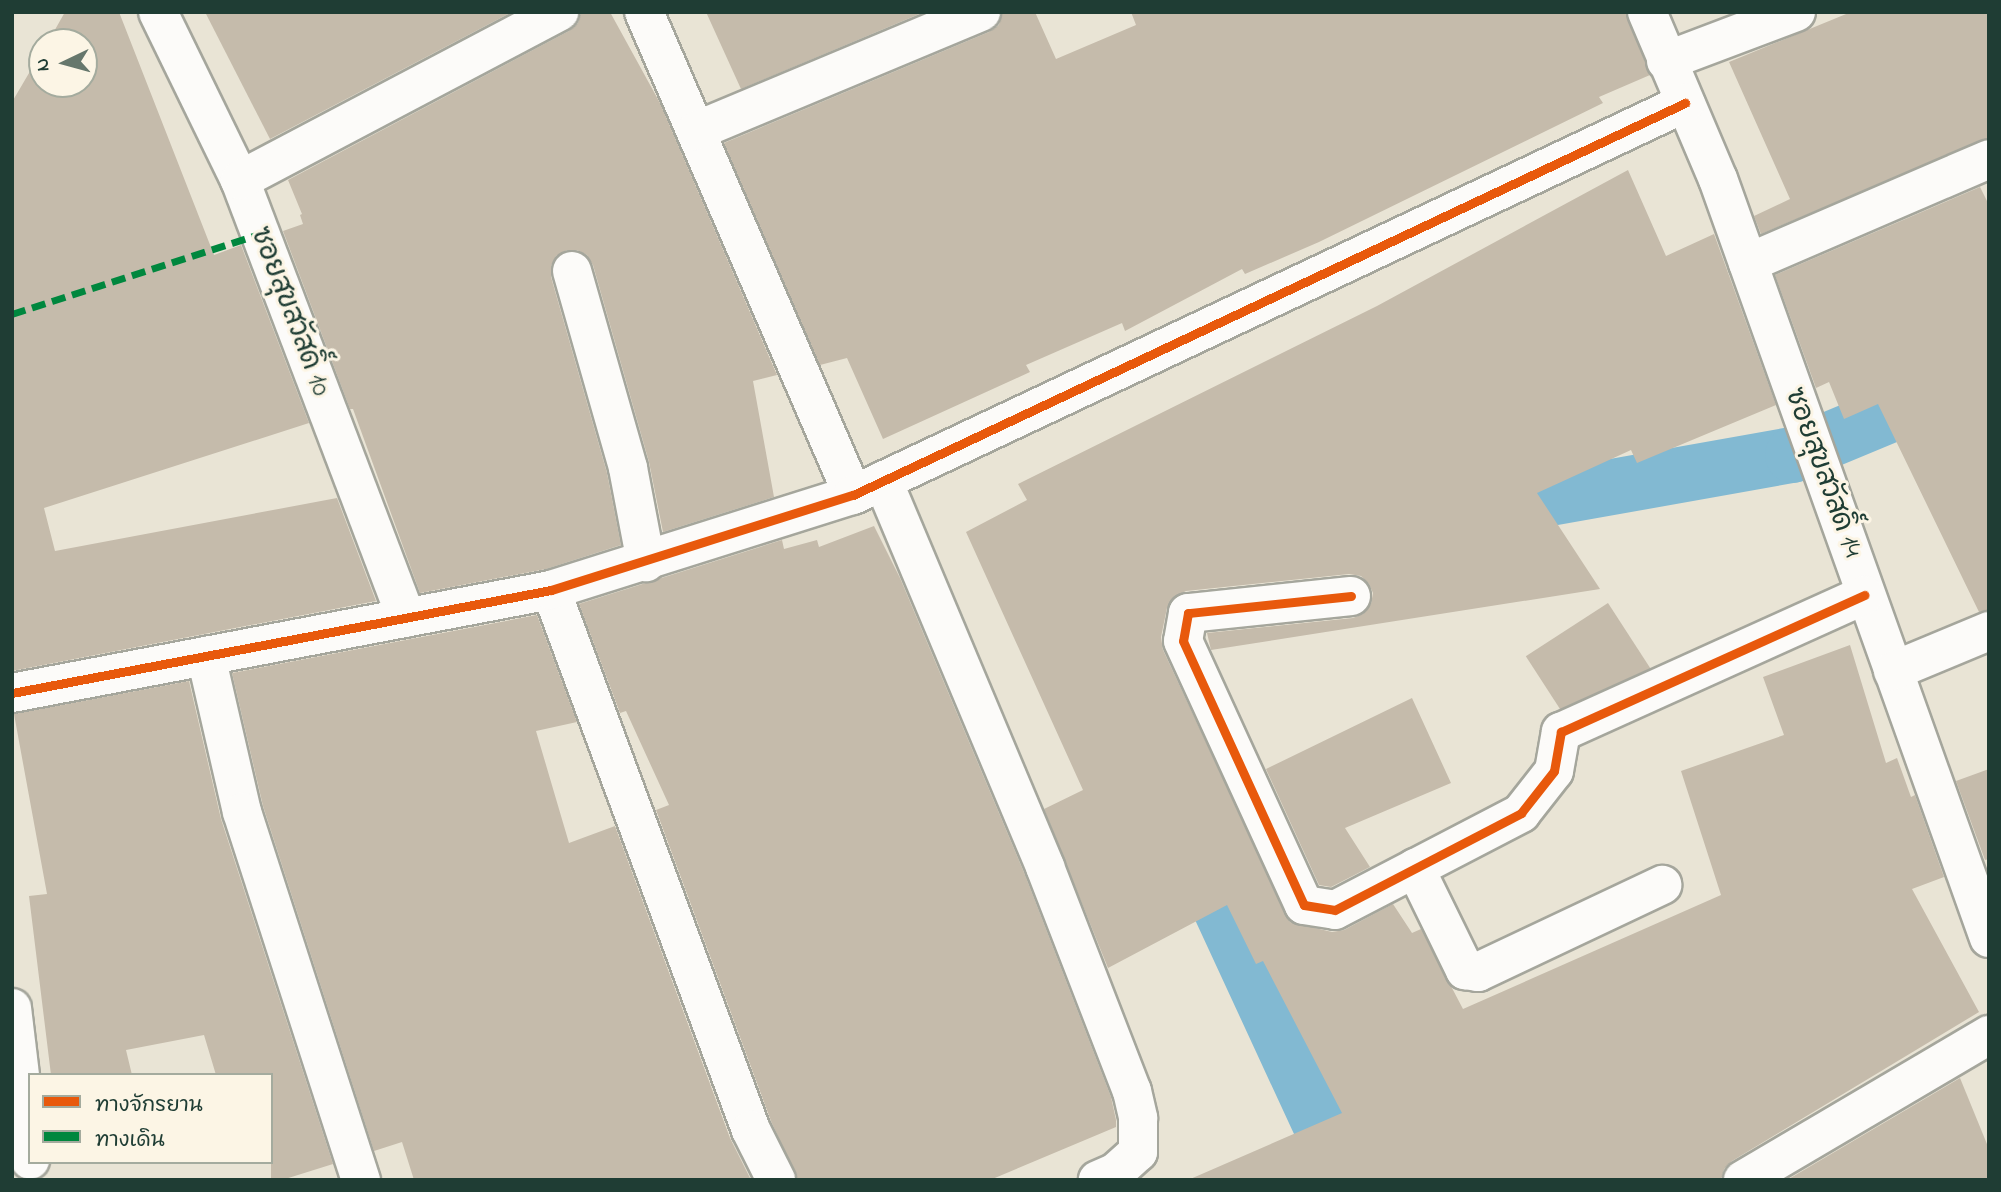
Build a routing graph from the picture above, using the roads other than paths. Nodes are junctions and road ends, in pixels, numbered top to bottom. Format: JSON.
{"nodes":[{"id":1,"x":158,"y":12,"type":"edge"},
{"id":2,"x":559,"y":12,"type":"edge"},
{"id":3,"x":645,"y":12,"type":"edge"},
{"id":4,"x":981,"y":12,"type":"edge"},
{"id":5,"x":1647,"y":12,"type":"edge"},
{"id":6,"x":1796,"y":12,"type":"edge"},
{"id":7,"x":1666,"y":61,"type":"junction"},
{"id":8,"x":1685,"y":103,"type":"junction"},
{"id":9,"x":696,"y":131,"type":"junction"},
{"id":10,"x":1989,"y":159,"type":"edge"},
{"id":11,"x":240,"y":180,"type":"junction"},
{"id":12,"x":1748,"y":263,"type":"junction"},
{"id":13,"x":572,"y":271,"type":"dead end"},
{"id":14,"x":868,"y":488,"type":"junction"},
{"id":15,"x":646,"y":562,"type":"junction"},
{"id":16,"x":551,"y":590,"type":"junction"},
{"id":17,"x":1866,"y":595,"type":"junction"},
{"id":18,"x":1351,"y":596,"type":"dead end"},
{"id":19,"x":406,"y":618,"type":"junction"},
{"id":20,"x":1989,"y":631,"type":"edge"},
{"id":21,"x":206,"y":656,"type":"junction"},
{"id":22,"x":1892,"y":671,"type":"junction"},
{"id":23,"x":12,"y":693,"type":"edge"},
{"id":24,"x":1415,"y":868,"type":"junction"},
{"id":25,"x":1662,"y":885,"type":"dead end"},
{"id":26,"x":1989,"y":938,"type":"edge"},
{"id":27,"x":12,"y":1008,"type":"edge"},
{"id":28,"x":1989,"y":1035,"type":"edge"},
{"id":29,"x":28,"y":1144,"type":"edge"},
{"id":30,"x":361,"y":1180,"type":"edge"},
{"id":31,"x":776,"y":1180,"type":"edge"},
{"id":32,"x":1098,"y":1180,"type":"edge"},
{"id":33,"x":1742,"y":1180,"type":"edge"}],
"edges":[{"from":1,"to":11,"type":"street","name":"ซอยสุขสวัสดิ์ 10"},
{"from":2,"to":11,"type":"street"},
{"from":3,"to":9,"type":"street"},
{"from":4,"to":9,"type":"street"},
{"from":5,"to":7,"type":"street","name":"ซอยสุขสวัสดิ์ 14"},
{"from":6,"to":7,"type":"street"},
{"from":7,"to":8,"type":"street","name":"ซอยสุขสวัสดิ์ 14"},
{"from":8,"to":12,"type":"street","name":"ซอยสุขสวัสดิ์ 14"},
{"from":8,"to":14,"type":"street"},
{"from":9,"to":14,"type":"street"},
{"from":10,"to":12,"type":"street"},
{"from":11,"to":19,"type":"street","name":"ซอยสุขสวัสดิ์ 10"},
{"from":12,"to":17,"type":"street","name":"ซอยสุขสวัสดิ์ 14"},
{"from":13,"to":15,"type":"street"},
{"from":14,"to":15,"type":"street"},
{"from":14,"to":32,"type":"street"},
{"from":15,"to":16,"type":"street"},
{"from":16,"to":19,"type":"street"},
{"from":16,"to":31,"type":"street"},
{"from":17,"to":22,"type":"street","name":"ซอยสุขสวัสดิ์ 14"},
{"from":17,"to":24,"type":"street"},
{"from":18,"to":24,"type":"street"},
{"from":19,"to":21,"type":"street"},
{"from":20,"to":22,"type":"street"},
{"from":21,"to":23,"type":"street"},
{"from":21,"to":30,"type":"street"},
{"from":22,"to":26,"type":"street","name":"ซอยสุขสวัสดิ์ 14"},
{"from":24,"to":25,"type":"street"},
{"from":27,"to":29,"type":"street"},
{"from":28,"to":33,"type":"street"}]}
